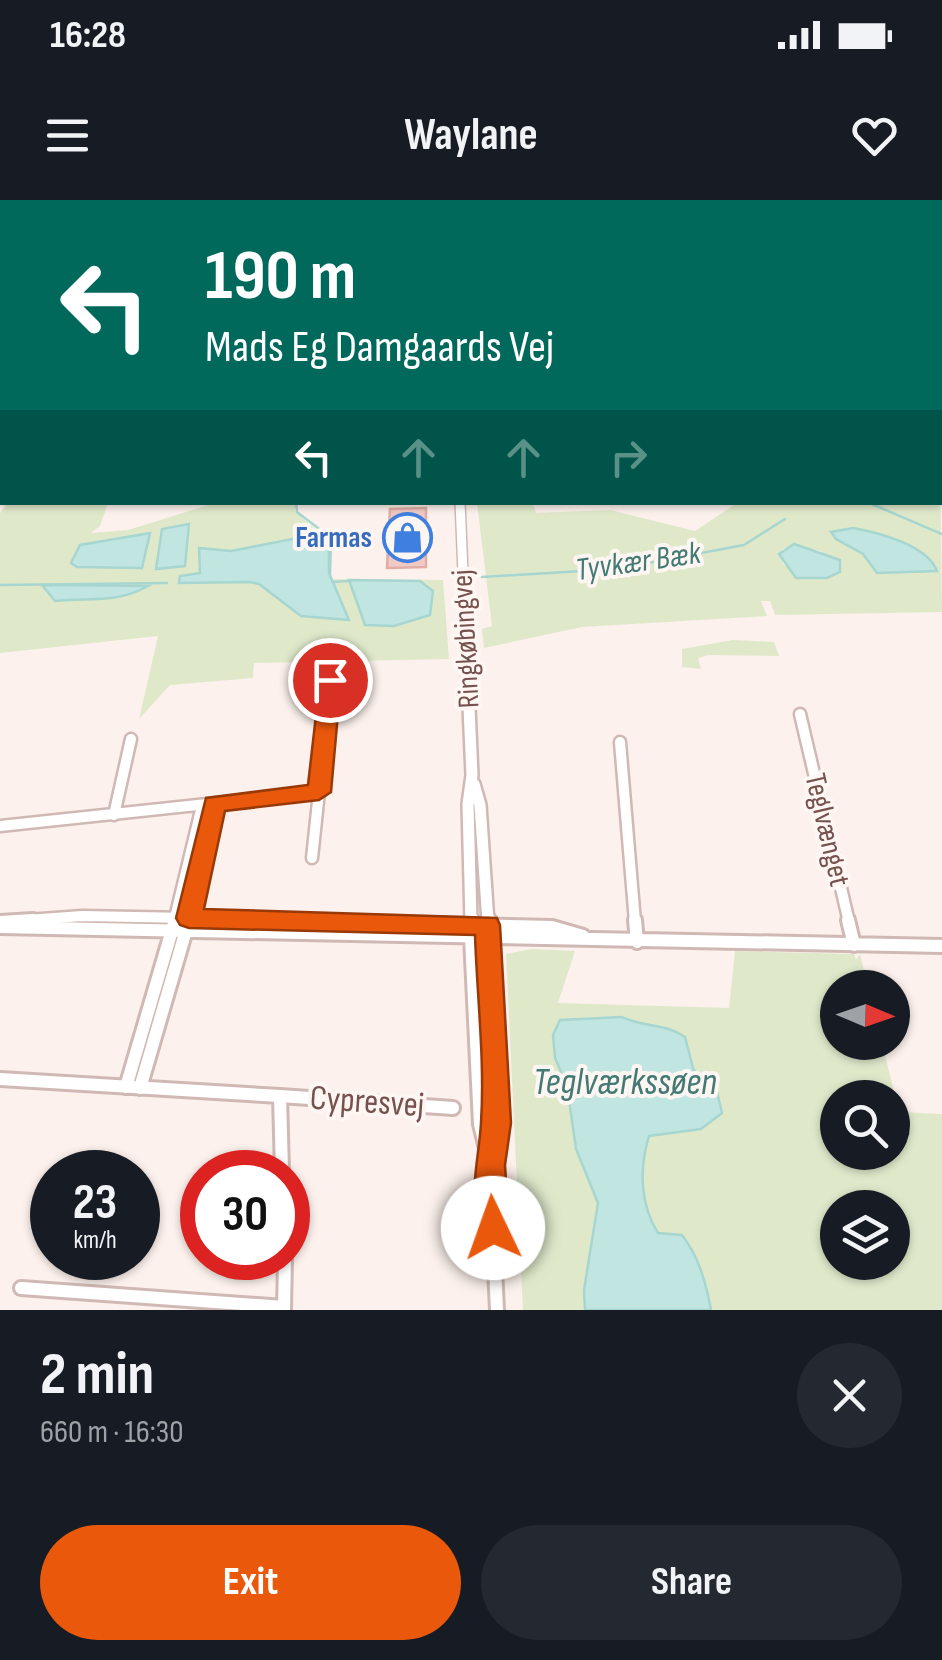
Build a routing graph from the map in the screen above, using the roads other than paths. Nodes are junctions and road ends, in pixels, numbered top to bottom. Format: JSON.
{"nodes":[{"id":1,"x":460,"y":505,"type":"edge"},
{"id":2,"x":330,"y":680,"type":"dead end"},
{"id":3,"x":800,"y":714,"type":"dead end"},
{"id":4,"x":132,"y":739,"type":"dead end"},
{"id":5,"x":620,"y":742,"type":"dead end"},
{"id":6,"x":472,"y":775,"type":"junction"},
{"id":7,"x":319,"y":792,"type":"junction"},
{"id":8,"x":208,"y":805,"type":"junction"},
{"id":9,"x":114,"y":814,"type":"junction"},
{"id":10,"x":0,"y":826,"type":"edge"},
{"id":11,"x":312,"y":858,"type":"dead end"},
{"id":12,"x":0,"y":924,"type":"edge"},
{"id":13,"x":180,"y":925,"type":"junction"},
{"id":14,"x":470,"y":930,"type":"junction"},
{"id":15,"x":488,"y":932,"type":"junction"},
{"id":16,"x":637,"y":942,"type":"junction"},
{"id":17,"x":854,"y":945,"type":"junction"},
{"id":18,"x":942,"y":946,"type":"edge"},
{"id":19,"x":0,"y":1079,"type":"edge"},
{"id":20,"x":133,"y":1088,"type":"junction"},
{"id":21,"x":280,"y":1096,"type":"junction"},
{"id":22,"x":453,"y":1108,"type":"dead end"},
{"id":23,"x":281,"y":1150,"type":"edge"},
{"id":24,"x":490,"y":1165,"type":"junction"},
{"id":25,"x":285,"y":1280,"type":"edge"},
{"id":26,"x":21,"y":1288,"type":"dead end"},
{"id":27,"x":284,"y":1309,"type":"edge"},
{"id":28,"x":496,"y":1310,"type":"edge"}],
"edges":[{"from":1,"to":6,"type":"street","name":"Ringkøbingvej"},
{"from":2,"to":7,"type":"street"},
{"from":3,"to":17,"type":"street","name":"Teglvænget"},
{"from":4,"to":9,"type":"street"},
{"from":5,"to":16,"type":"street"},
{"from":6,"to":14,"type":"street","name":"Ringkøbingvej"},
{"from":6,"to":15,"type":"street","name":"Ringkøbingvej"},
{"from":7,"to":8,"type":"street"},
{"from":7,"to":11,"type":"street"},
{"from":8,"to":9,"type":"street"},
{"from":8,"to":13,"type":"street"},
{"from":9,"to":10,"type":"street"},
{"from":12,"to":13,"type":"street"},
{"from":13,"to":14,"type":"street"},
{"from":13,"to":20,"type":"street"},
{"from":14,"to":15,"type":"street"},
{"from":14,"to":24,"type":"street","name":"Ringkøbingvej"},
{"from":15,"to":16,"type":"street"},
{"from":15,"to":24,"type":"street","name":"Ringkøbingvej"},
{"from":16,"to":17,"type":"street"},
{"from":17,"to":18,"type":"street"},
{"from":19,"to":20,"type":"street","name":"Cypresvej"},
{"from":20,"to":21,"type":"street","name":"Cypresvej"},
{"from":21,"to":22,"type":"street","name":"Cypresvej"},
{"from":21,"to":23,"type":"street","name":"Cypresvej"},
{"from":24,"to":28,"type":"street","name":"Ringkøbingvej"},
{"from":25,"to":27,"type":"street"},
{"from":26,"to":27,"type":"street"}]}
